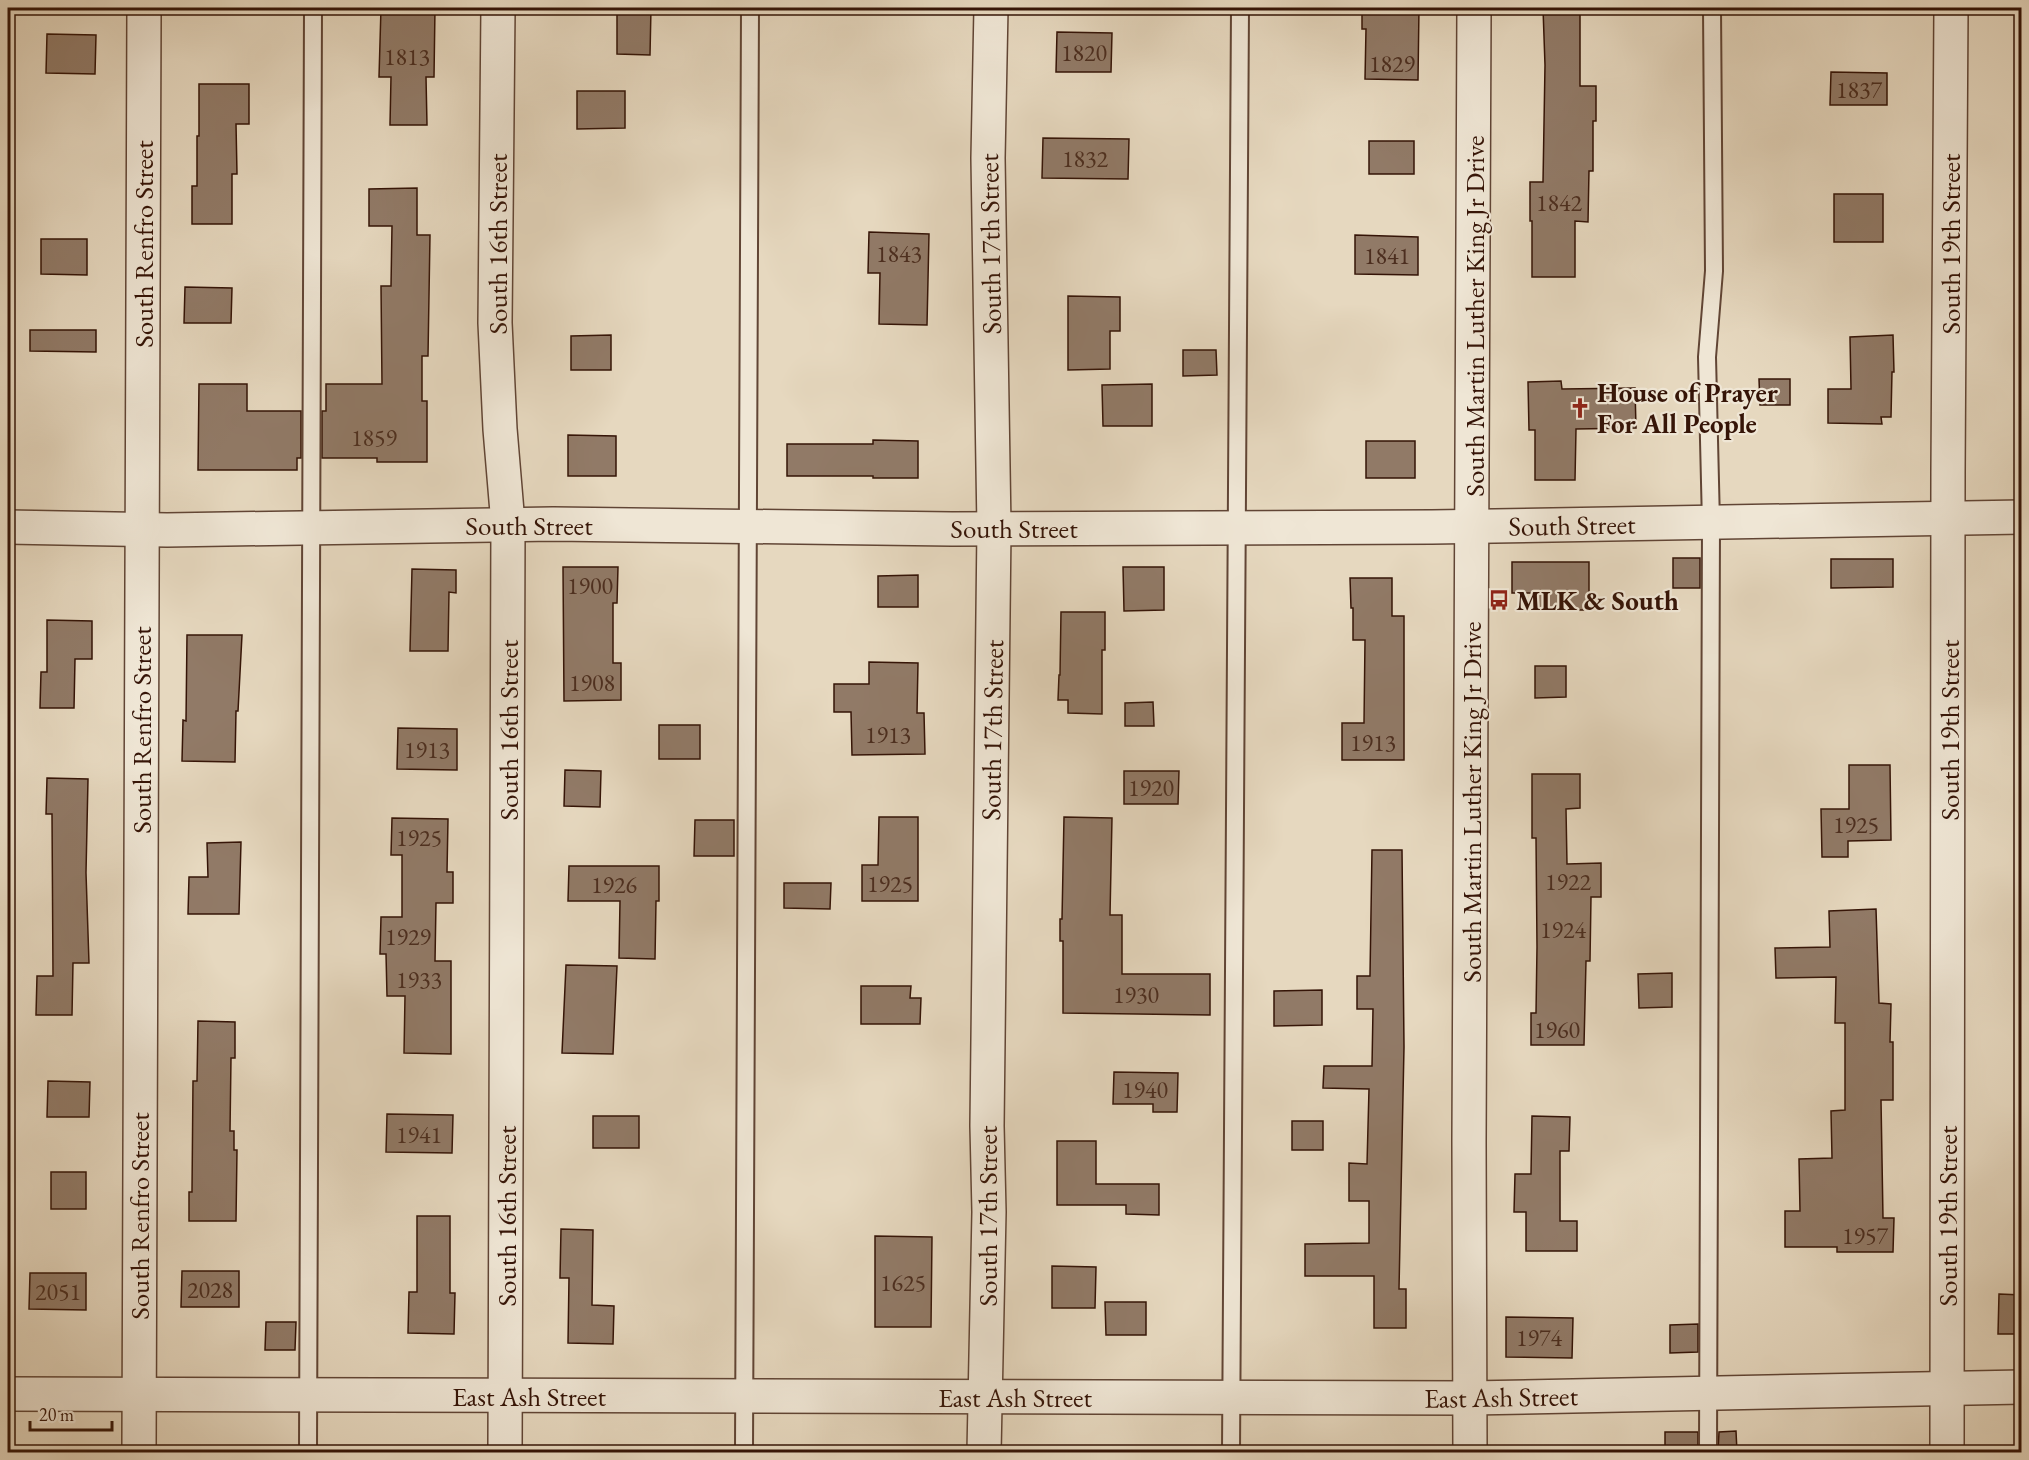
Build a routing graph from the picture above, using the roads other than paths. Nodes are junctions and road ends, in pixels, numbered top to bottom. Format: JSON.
{"nodes":[{"id":1,"x":144,"y":8,"type":"edge"},
{"id":2,"x":312,"y":8,"type":"edge"},
{"id":3,"x":498,"y":8,"type":"edge"},
{"id":4,"x":750,"y":8,"type":"edge"},
{"id":5,"x":991,"y":8,"type":"edge"},
{"id":6,"x":1240,"y":8,"type":"edge"},
{"id":7,"x":1474,"y":8,"type":"edge"},
{"id":8,"x":1712,"y":8,"type":"edge"},
{"id":9,"x":1951,"y":8,"type":"edge"},
{"id":10,"x":2022,"y":517,"type":"edge"},
{"id":11,"x":1949,"y":519,"type":"junction"},
{"id":12,"x":1711,"y":523,"type":"junction"},
{"id":13,"x":508,"y":524,"type":"junction"},
{"id":14,"x":749,"y":525,"type":"junction"},
{"id":15,"x":8,"y":527,"type":"edge"},
{"id":16,"x":1473,"y":527,"type":"junction"},
{"id":17,"x":309,"y":528,"type":"junction"},
{"id":18,"x":994,"y":528,"type":"junction"},
{"id":19,"x":1238,"y":528,"type":"junction"},
{"id":20,"x":142,"y":530,"type":"junction"},
{"id":21,"x":2022,"y":1387,"type":"edge"},
{"id":22,"x":1947,"y":1389,"type":"junction"},
{"id":23,"x":8,"y":1394,"type":"edge"},
{"id":24,"x":1709,"y":1394,"type":"junction"},
{"id":25,"x":139,"y":1395,"type":"junction"},
{"id":26,"x":308,"y":1395,"type":"junction"},
{"id":27,"x":505,"y":1396,"type":"junction"},
{"id":28,"x":745,"y":1397,"type":"junction"},
{"id":29,"x":986,"y":1397,"type":"junction"},
{"id":30,"x":1231,"y":1398,"type":"junction"},
{"id":31,"x":1470,"y":1398,"type":"junction"},
{"id":32,"x":139,"y":1452,"type":"edge"},
{"id":33,"x":308,"y":1452,"type":"edge"},
{"id":34,"x":505,"y":1452,"type":"edge"},
{"id":35,"x":744,"y":1452,"type":"edge"},
{"id":36,"x":984,"y":1452,"type":"edge"},
{"id":37,"x":1231,"y":1452,"type":"edge"},
{"id":38,"x":1470,"y":1452,"type":"edge"},
{"id":39,"x":1708,"y":1452,"type":"edge"},
{"id":40,"x":1947,"y":1452,"type":"edge"}],
"edges":[{"from":1,"to":20,"type":"street","name":"South Renfro Street"},
{"from":2,"to":17,"type":"lane"},
{"from":3,"to":13,"type":"street","name":"South 16th Street"},
{"from":4,"to":14,"type":"lane"},
{"from":5,"to":18,"type":"street","name":"South 17th Street"},
{"from":6,"to":19,"type":"lane"},
{"from":7,"to":16,"type":"street","name":"South Martin Luther King Jr Drive"},
{"from":8,"to":12,"type":"lane"},
{"from":9,"to":11,"type":"street","name":"South 19th Street"},
{"from":10,"to":11,"type":"street","name":"South Street"},
{"from":11,"to":12,"type":"street","name":"South Street"},
{"from":11,"to":22,"type":"street","name":"South 19th Street"},
{"from":12,"to":16,"type":"street","name":"South Street"},
{"from":12,"to":24,"type":"lane"},
{"from":13,"to":14,"type":"street","name":"South Street"},
{"from":13,"to":17,"type":"street","name":"South Street"},
{"from":13,"to":27,"type":"street","name":"South 16th Street"},
{"from":14,"to":18,"type":"street","name":"South Street"},
{"from":14,"to":28,"type":"lane"},
{"from":15,"to":20,"type":"street","name":"South Street"},
{"from":16,"to":19,"type":"street","name":"South Street"},
{"from":16,"to":31,"type":"street","name":"South Martin Luther King Jr Drive"},
{"from":17,"to":20,"type":"street","name":"South Street"},
{"from":17,"to":26,"type":"lane"},
{"from":18,"to":19,"type":"street","name":"South Street"},
{"from":18,"to":29,"type":"street","name":"South 17th Street"},
{"from":19,"to":30,"type":"lane"},
{"from":20,"to":25,"type":"street","name":"South Renfro Street"},
{"from":21,"to":22,"type":"street","name":"East Ash Street"},
{"from":22,"to":24,"type":"street","name":"East Ash Street"},
{"from":22,"to":40,"type":"street","name":"South 19th Street"},
{"from":23,"to":25,"type":"street","name":"East Ash Street"},
{"from":24,"to":31,"type":"street","name":"East Ash Street"},
{"from":24,"to":39,"type":"lane"},
{"from":25,"to":26,"type":"street","name":"East Ash Street"},
{"from":25,"to":32,"type":"street","name":"South Renfro Street"},
{"from":26,"to":27,"type":"street","name":"East Ash Street"},
{"from":26,"to":33,"type":"lane"},
{"from":27,"to":28,"type":"street","name":"East Ash Street"},
{"from":27,"to":34,"type":"street","name":"South 16th Street"},
{"from":28,"to":29,"type":"street","name":"East Ash Street"},
{"from":28,"to":35,"type":"lane"},
{"from":29,"to":30,"type":"street","name":"East Ash Street"},
{"from":29,"to":36,"type":"street","name":"South 17th Street"},
{"from":30,"to":31,"type":"street","name":"East Ash Street"},
{"from":30,"to":37,"type":"lane"},
{"from":31,"to":38,"type":"street","name":"South Martin Luther King Jr Drive"}]}
